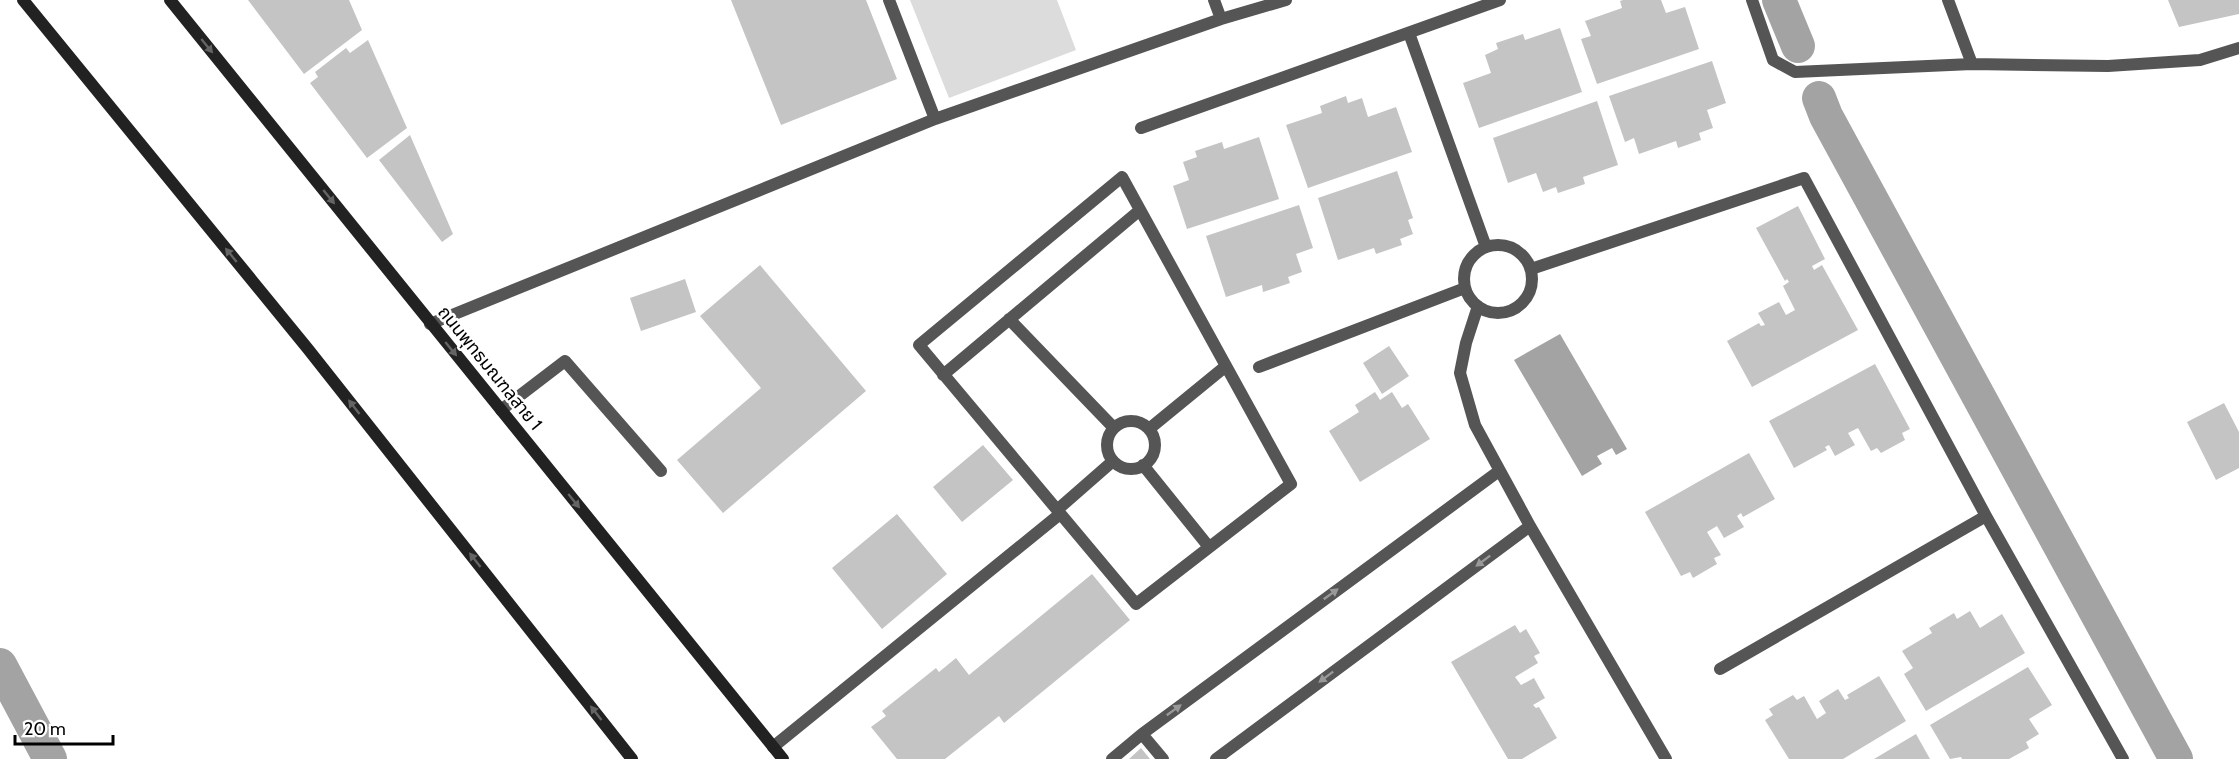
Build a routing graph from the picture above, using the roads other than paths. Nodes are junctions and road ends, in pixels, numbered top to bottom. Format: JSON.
{"nodes":[{"id":1,"x":23,"y":0,"type":"edge"},
{"id":2,"x":170,"y":0,"type":"edge"},
{"id":3,"x":889,"y":0,"type":"edge"},
{"id":4,"x":1214,"y":0,"type":"edge"},
{"id":5,"x":1286,"y":0,"type":"edge"},
{"id":6,"x":1500,"y":0,"type":"edge"},
{"id":7,"x":1752,"y":0,"type":"edge"},
{"id":8,"x":1948,"y":0,"type":"edge"},
{"id":9,"x":1221,"y":19,"type":"junction"},
{"id":10,"x":1409,"y":33,"type":"junction"},
{"id":11,"x":2239,"y":48,"type":"edge"},
{"id":12,"x":1972,"y":64,"type":"junction"},
{"id":13,"x":935,"y":119,"type":"junction"},
{"id":14,"x":1141,"y":128,"type":"dead end"},
{"id":15,"x":1140,"y":210,"type":"junction"},
{"id":16,"x":1486,"y":248,"type":"junction"},
{"id":17,"x":1531,"y":269,"type":"junction"},
{"id":18,"x":1465,"y":288,"type":"junction"},
{"id":19,"x":1478,"y":306,"type":"junction"},
{"id":20,"x":1010,"y":319,"type":"junction"},
{"id":21,"x":430,"y":324,"type":"junction"},
{"id":22,"x":1226,"y":366,"type":"junction"},
{"id":23,"x":1259,"y":367,"type":"dead end"},
{"id":24,"x":943,"y":375,"type":"junction"},
{"id":25,"x":501,"y":410,"type":"junction"},
{"id":26,"x":1114,"y":428,"type":"junction"},
{"id":27,"x":1149,"y":429,"type":"junction"},
{"id":28,"x":1113,"y":461,"type":"junction"},
{"id":29,"x":1143,"y":465,"type":"junction"},
{"id":30,"x":661,"y":471,"type":"dead end"},
{"id":31,"x":1499,"y":471,"type":"junction"},
{"id":32,"x":1059,"y":512,"type":"junction"},
{"id":33,"x":1986,"y":516,"type":"junction"},
{"id":34,"x":1530,"y":526,"type":"junction"},
{"id":35,"x":1209,"y":548,"type":"junction"},
{"id":36,"x":1720,"y":669,"type":"dead end"},
{"id":37,"x":1142,"y":734,"type":"junction"},
{"id":38,"x":774,"y":747,"type":"junction"},
{"id":39,"x":632,"y":759,"type":"edge"},
{"id":40,"x":783,"y":759,"type":"edge"},
{"id":41,"x":1112,"y":759,"type":"edge"},
{"id":42,"x":1163,"y":759,"type":"edge"},
{"id":43,"x":1216,"y":759,"type":"edge"},
{"id":44,"x":1666,"y":759,"type":"edge"},
{"id":45,"x":2123,"y":759,"type":"edge"}],
"edges":[{"from":39,"to":1,"type":"main road","one_way":true},
{"from":2,"to":21,"type":"main road","name":"ถนนพุทธมณฑลสาย 1","one_way":true},
{"from":3,"to":13,"type":"street"},
{"from":4,"to":9,"type":"street"},
{"from":5,"to":9,"type":"street"},
{"from":6,"to":10,"type":"street"},
{"from":7,"to":12,"type":"street"},
{"from":8,"to":12,"type":"street"},
{"from":9,"to":13,"type":"street"},
{"from":10,"to":14,"type":"street"},
{"from":10,"to":16,"type":"street"},
{"from":11,"to":12,"type":"street"},
{"from":13,"to":21,"type":"street"},
{"from":15,"to":20,"type":"street"},
{"from":15,"to":22,"type":"street"},
{"from":15,"to":24,"type":"street"},
{"from":16,"to":17,"type":"street"},
{"from":16,"to":18,"type":"street"},
{"from":17,"to":19,"type":"street"},
{"from":17,"to":33,"type":"street"},
{"from":18,"to":19,"type":"street"},
{"from":18,"to":23,"type":"street"},
{"from":19,"to":31,"type":"street"},
{"from":20,"to":24,"type":"street"},
{"from":20,"to":26,"type":"street"},
{"from":21,"to":25,"type":"main road","name":"ถนนพุทธมณฑลสาย 1","one_way":true},
{"from":22,"to":27,"type":"street"},
{"from":22,"to":35,"type":"street"},
{"from":24,"to":32,"type":"street"},
{"from":25,"to":30,"type":"street"},
{"from":25,"to":38,"type":"main road","name":"ถนนพุทธมณฑลสาย 1","one_way":true},
{"from":26,"to":27,"type":"street"},
{"from":26,"to":28,"type":"street"},
{"from":27,"to":29,"type":"street"},
{"from":28,"to":29,"type":"street"},
{"from":28,"to":32,"type":"street"},
{"from":29,"to":35,"type":"street"},
{"from":31,"to":34,"type":"street"},
{"from":37,"to":31,"type":"street","one_way":true},
{"from":32,"to":35,"type":"street"},
{"from":32,"to":38,"type":"street"},
{"from":33,"to":36,"type":"street"},
{"from":33,"to":45,"type":"street"},
{"from":34,"to":43,"type":"street","one_way":true},
{"from":34,"to":44,"type":"street"},
{"from":37,"to":41,"type":"street"},
{"from":37,"to":42,"type":"street"},
{"from":38,"to":40,"type":"main road","name":"ถนนพุทธมณฑลสาย 1"}]}
